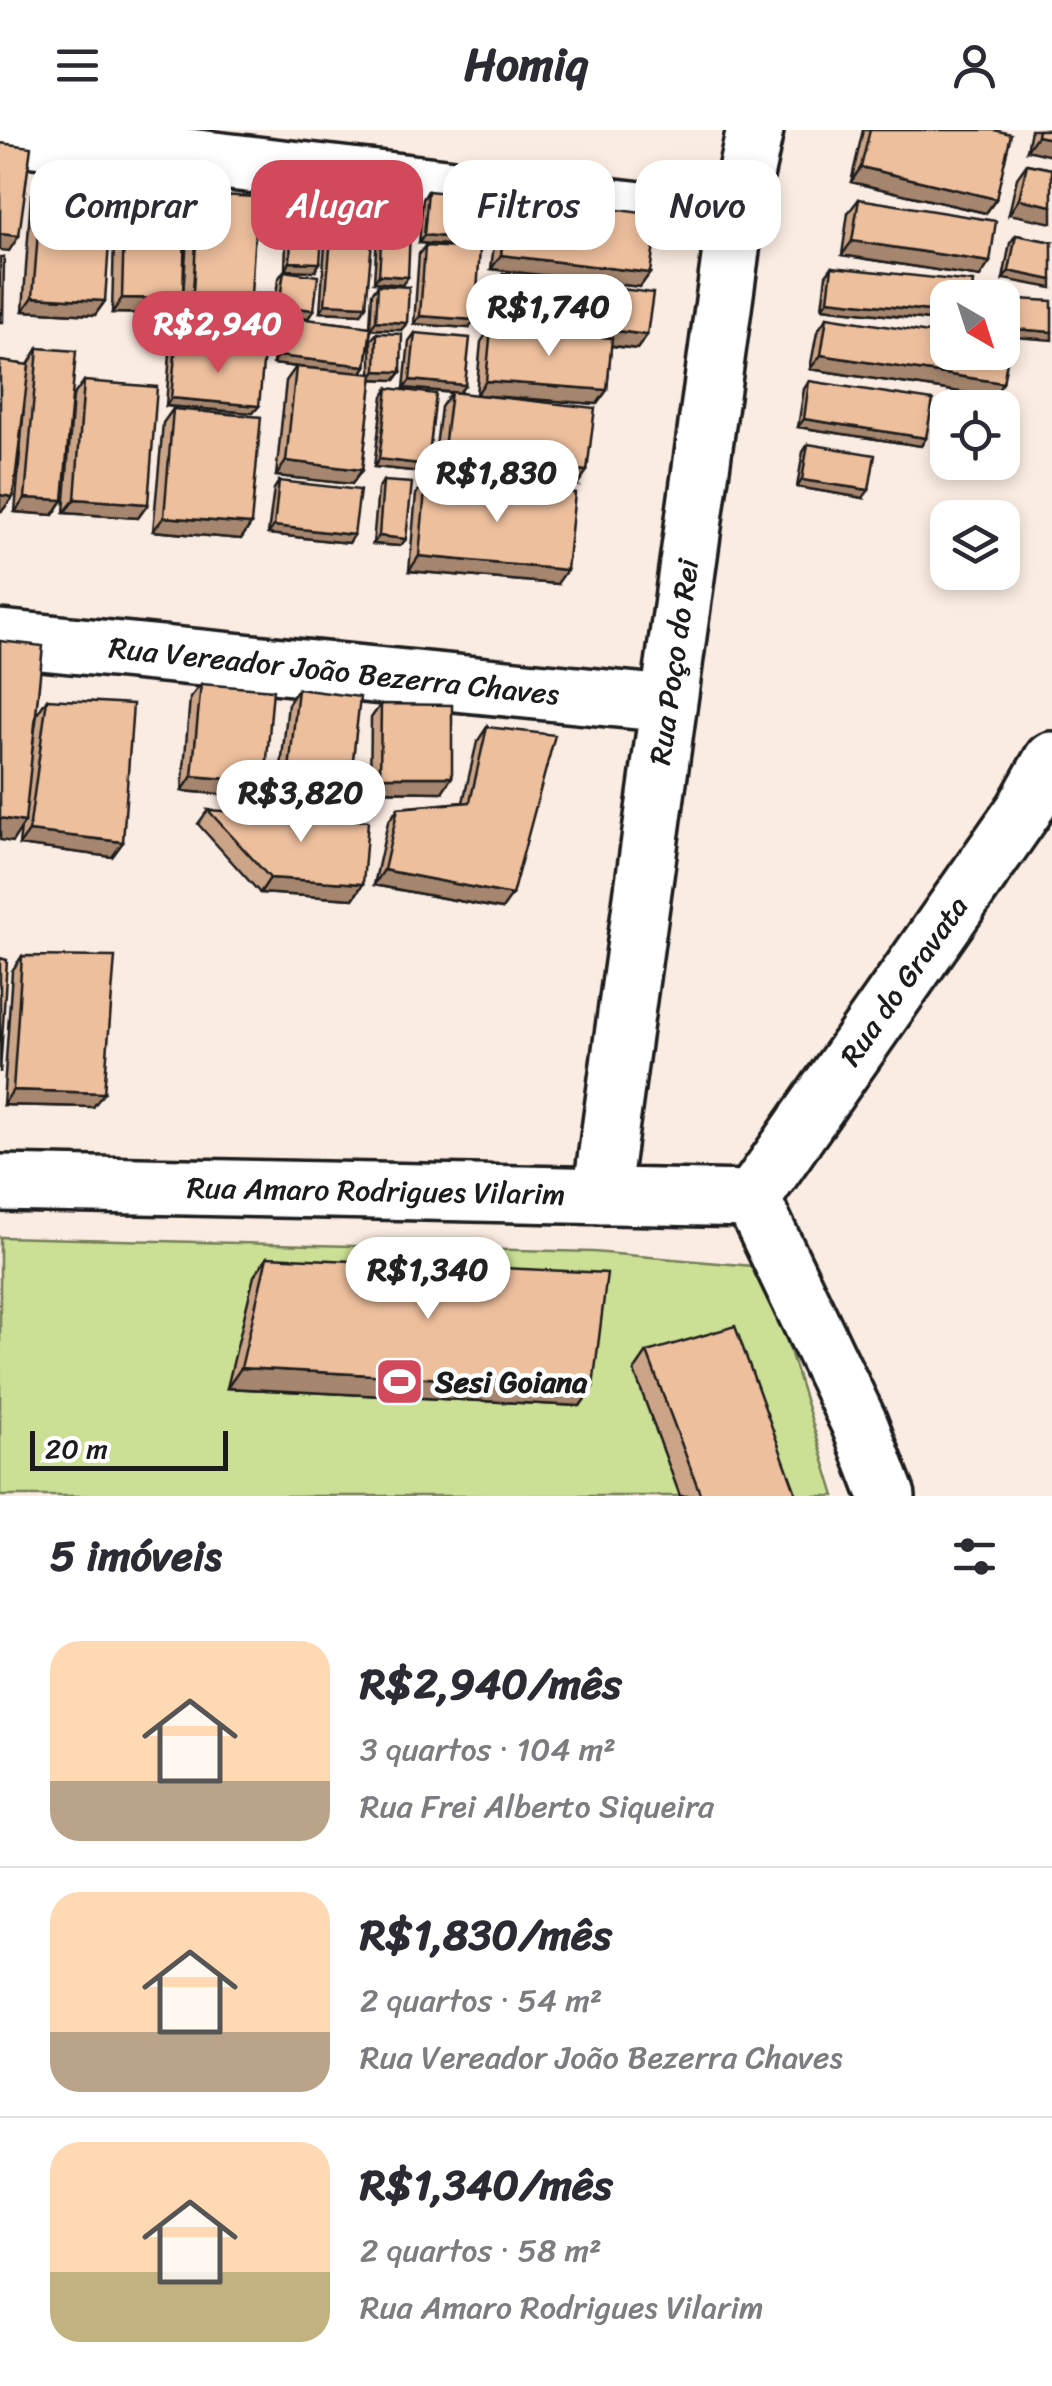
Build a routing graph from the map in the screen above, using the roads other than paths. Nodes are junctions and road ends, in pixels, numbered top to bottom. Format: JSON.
{"nodes":[{"id":1,"x":755,"y":130,"type":"edge"},
{"id":2,"x":0,"y":135,"type":"edge"},
{"id":3,"x":748,"y":160,"type":"edge"},
{"id":4,"x":635,"y":208,"type":"edge"},
{"id":5,"x":731,"y":250,"type":"edge"},
{"id":6,"x":0,"y":638,"type":"edge"},
{"id":7,"x":668,"y":704,"type":"junction"},
{"id":8,"x":1052,"y":760,"type":"edge"},
{"id":9,"x":0,"y":1182,"type":"edge"},
{"id":10,"x":601,"y":1196,"type":"junction"},
{"id":11,"x":752,"y":1199,"type":"junction"},
{"id":12,"x":886,"y":1496,"type":"edge"}],
"edges":[{"from":1,"to":3,"type":"street","name":"Rua Poço do Rei"},
{"from":2,"to":4,"type":"street"},
{"from":5,"to":7,"type":"street","name":"Rua Poço do Rei"},
{"from":6,"to":7,"type":"street","name":"Rua Vereador João Bezerra Chaves"},
{"from":7,"to":10,"type":"street","name":"Rua Poço do Rei"},
{"from":8,"to":11,"type":"street","name":"Rua do Gravata"},
{"from":9,"to":10,"type":"street","name":"Rua Amaro Rodrigues Vilarim"},
{"from":10,"to":11,"type":"street","name":"Rua Amaro Rodrigues Vilarim"},
{"from":11,"to":12,"type":"street"}]}
